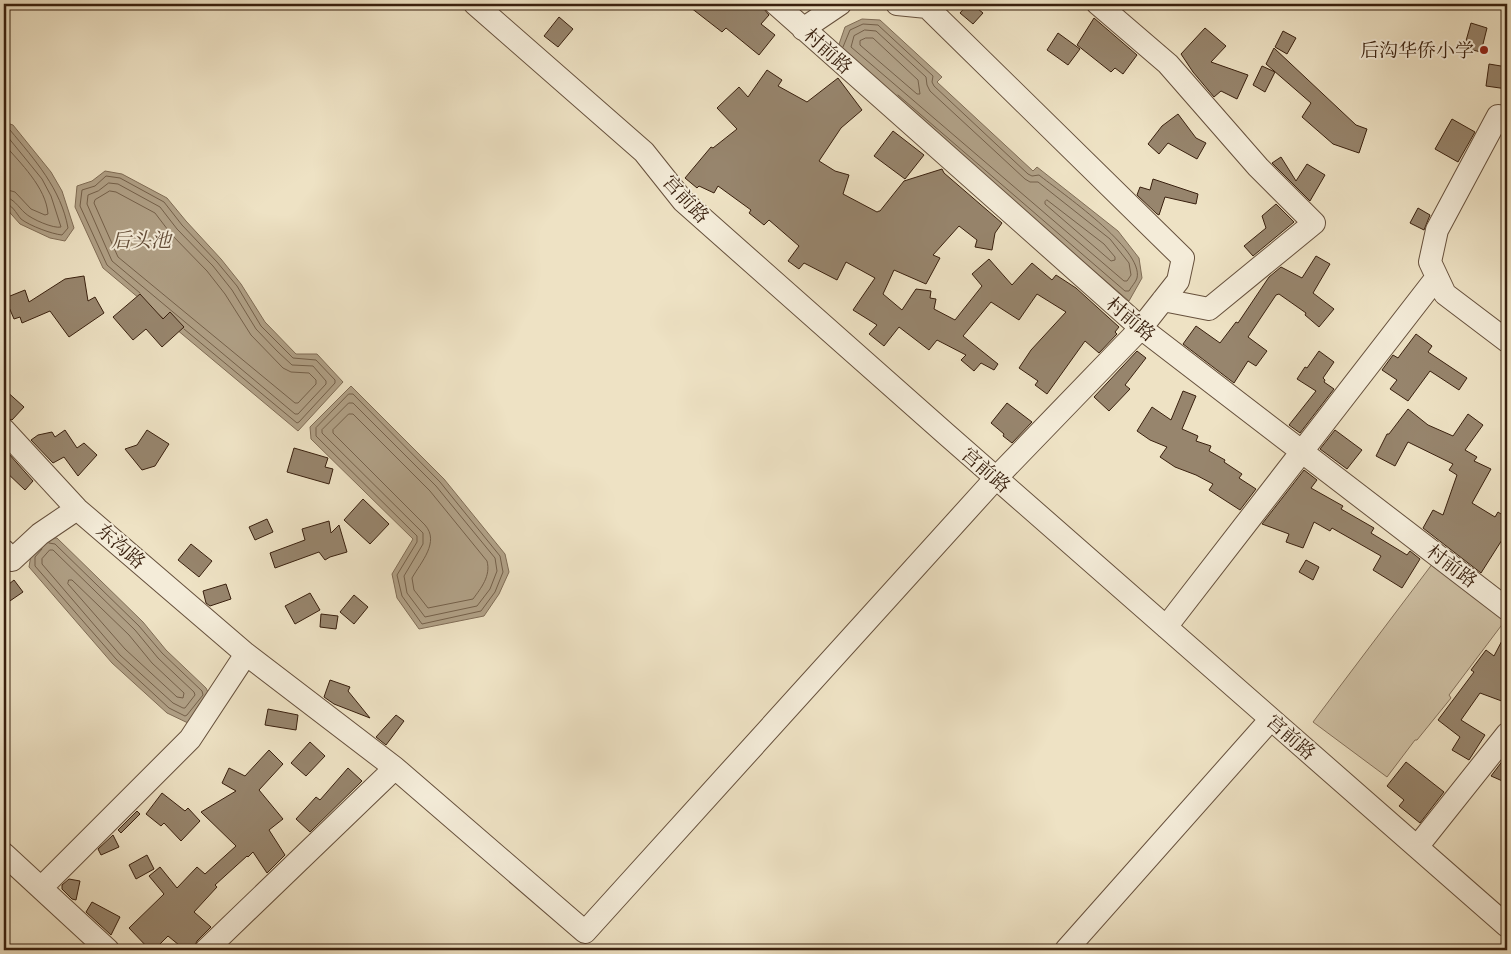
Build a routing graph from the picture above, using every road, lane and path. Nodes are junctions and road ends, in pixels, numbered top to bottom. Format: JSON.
{"nodes":[{"id":1,"x":475,"y":4,"type":"edge"},
{"id":2,"x":776,"y":4,"type":"edge"},
{"id":3,"x":840,"y":4,"type":"edge"},
{"id":4,"x":897,"y":4,"type":"edge"},
{"id":5,"x":1098,"y":4,"type":"edge"},
{"id":6,"x":804,"y":30,"type":"junction"},
{"id":7,"x":1498,"y":116,"type":"dead end"},
{"id":8,"x":1437,"y":277,"type":"junction"},
{"id":9,"x":1163,"y":300,"type":"junction"},
{"id":10,"x":1141,"y":328,"type":"junction"},
{"id":11,"x":1507,"y":341,"type":"edge"},
{"id":12,"x":4,"y":430,"type":"edge"},
{"id":13,"x":1302,"y":452,"type":"junction"},
{"id":14,"x":996,"y":478,"type":"junction"},
{"id":15,"x":77,"y":508,"type":"junction"},
{"id":16,"x":4,"y":551,"type":"edge"},
{"id":17,"x":1507,"y":609,"type":"edge"},
{"id":18,"x":1166,"y":627,"type":"junction"},
{"id":19,"x":246,"y":654,"type":"junction"},
{"id":20,"x":1271,"y":720,"type":"junction"},
{"id":21,"x":1507,"y":734,"type":"edge"},
{"id":22,"x":395,"y":768,"type":"junction"},
{"id":23,"x":1417,"y":847,"type":"junction"},
{"id":24,"x":4,"y":854,"type":"edge"},
{"id":25,"x":41,"y":888,"type":"junction"},
{"id":26,"x":1507,"y":926,"type":"edge"},
{"id":27,"x":108,"y":950,"type":"edge"},
{"id":28,"x":206,"y":950,"type":"edge"},
{"id":29,"x":1066,"y":950,"type":"edge"}],
"edges":[{"from":1,"to":14,"type":"street","name":"宫前路"},
{"from":2,"to":6,"type":"street","name":"村前路"},
{"from":3,"to":6,"type":"street"},
{"from":4,"to":9,"type":"street"},
{"from":5,"to":9,"type":"street"},
{"from":6,"to":10,"type":"street","name":"村前路"},
{"from":7,"to":8,"type":"street"},
{"from":8,"to":11,"type":"street"},
{"from":8,"to":13,"type":"street"},
{"from":9,"to":10,"type":"street"},
{"from":10,"to":13,"type":"street","name":"村前路"},
{"from":10,"to":14,"type":"street"},
{"from":12,"to":15,"type":"street","name":"东沟路"},
{"from":13,"to":17,"type":"street","name":"村前路"},
{"from":13,"to":18,"type":"street"},
{"from":14,"to":18,"type":"street","name":"宫前路"},
{"from":14,"to":22,"type":"street","name":"东沟路"},
{"from":15,"to":16,"type":"street"},
{"from":15,"to":19,"type":"street","name":"东沟路"},
{"from":18,"to":20,"type":"street","name":"宫前路"},
{"from":19,"to":22,"type":"street","name":"东沟路"},
{"from":19,"to":25,"type":"street"},
{"from":20,"to":23,"type":"street","name":"宫前路"},
{"from":20,"to":29,"type":"street"},
{"from":21,"to":23,"type":"street"},
{"from":22,"to":28,"type":"street"},
{"from":23,"to":26,"type":"street","name":"宫前路"},
{"from":24,"to":25,"type":"street"},
{"from":25,"to":27,"type":"street"}]}
